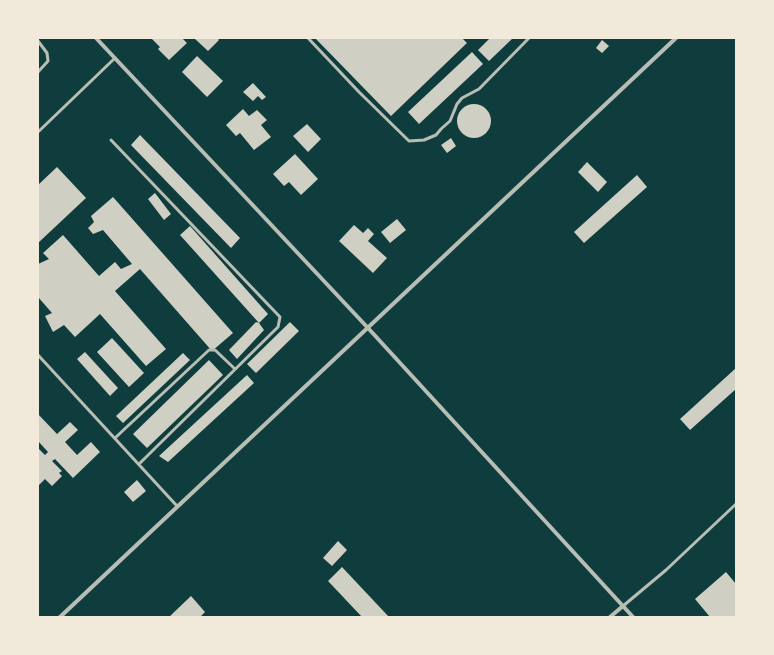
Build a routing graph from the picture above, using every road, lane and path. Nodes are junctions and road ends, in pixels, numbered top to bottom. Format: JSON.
{"nodes":[{"id":1,"x":96,"y":38,"type":"edge"},
{"id":2,"x":308,"y":38,"type":"edge"},
{"id":3,"x":529,"y":38,"type":"edge"},
{"id":4,"x":676,"y":38,"type":"edge"},
{"id":5,"x":38,"y":41,"type":"edge"},
{"id":6,"x":115,"y":58,"type":"junction"},
{"id":7,"x":38,"y":72,"type":"edge"},
{"id":8,"x":38,"y":132,"type":"edge"},
{"id":9,"x":111,"y":140,"type":"dead end"},
{"id":10,"x":368,"y":328,"type":"junction"},
{"id":11,"x":38,"y":355,"type":"edge"},
{"id":12,"x":235,"y":369,"type":"junction"},
{"id":13,"x":115,"y":438,"type":"junction"},
{"id":14,"x":139,"y":464,"type":"junction"},
{"id":15,"x":736,"y":504,"type":"edge"},
{"id":16,"x":177,"y":506,"type":"junction"},
{"id":17,"x":623,"y":606,"type":"junction"},
{"id":18,"x":60,"y":617,"type":"edge"},
{"id":19,"x":610,"y":617,"type":"edge"},
{"id":20,"x":633,"y":617,"type":"edge"}],
"edges":[{"from":1,"to":6,"type":"street"},
{"from":2,"to":3,"type":"lane"},
{"from":4,"to":10,"type":"street"},
{"from":5,"to":7,"type":"lane"},
{"from":6,"to":8,"type":"lane"},
{"from":6,"to":10,"type":"street"},
{"from":9,"to":12,"type":"lane"},
{"from":10,"to":16,"type":"street"},
{"from":10,"to":17,"type":"street"},
{"from":11,"to":13,"type":"lane"},
{"from":12,"to":13,"type":"lane"},
{"from":12,"to":14,"type":"lane"},
{"from":13,"to":14,"type":"lane"},
{"from":14,"to":16,"type":"lane"},
{"from":15,"to":17,"type":"lane"},
{"from":16,"to":18,"type":"street"},
{"from":17,"to":19,"type":"street"},
{"from":17,"to":20,"type":"street"}]}
